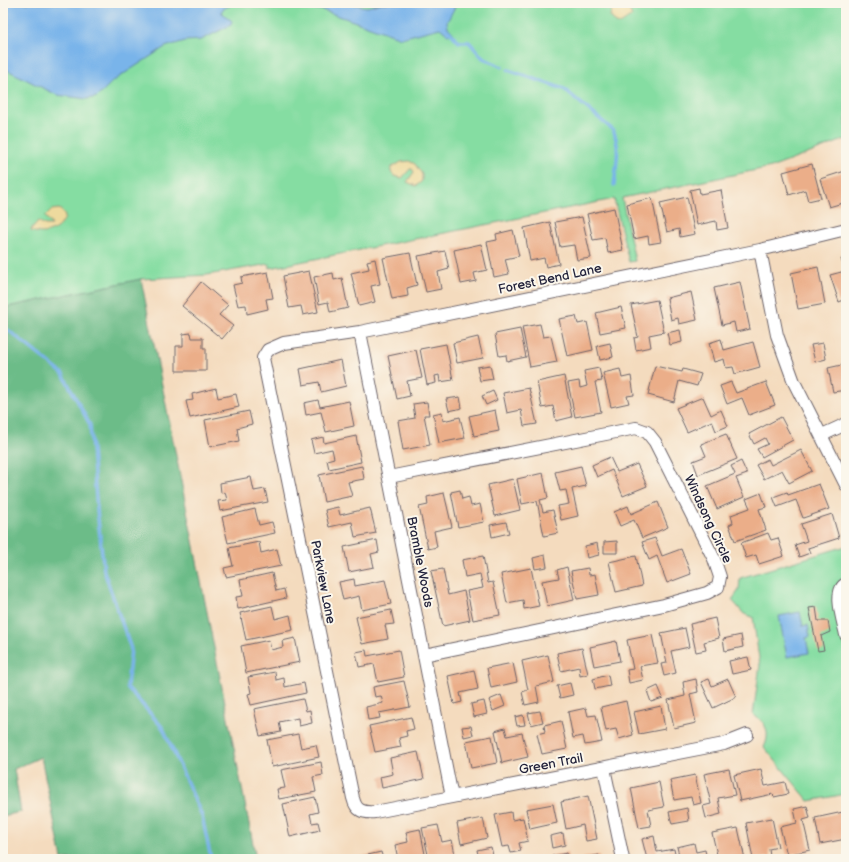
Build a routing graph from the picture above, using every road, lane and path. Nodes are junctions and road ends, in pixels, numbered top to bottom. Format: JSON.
{"nodes":[{"id":1,"x":846,"y":229,"type":"edge"},
{"id":2,"x":760,"y":250,"type":"junction"},
{"id":3,"x":360,"y":332,"type":"junction"},
{"id":4,"x":263,"y":358,"type":"joint"},
{"id":5,"x":846,"y":424,"type":"edge"},
{"id":6,"x":822,"y":435,"type":"junction"},
{"id":7,"x":389,"y":477,"type":"junction"},
{"id":8,"x":846,"y":485,"type":"edge"},
{"id":9,"x":846,"y":584,"type":"edge"},
{"id":10,"x":846,"y":635,"type":"edge"},
{"id":11,"x":424,"y":655,"type":"junction"},
{"id":12,"x":747,"y":735,"type":"dead end"},
{"id":13,"x":604,"y":768,"type":"junction"},
{"id":14,"x":452,"y":797,"type":"junction"},
{"id":15,"x":359,"y":810,"type":"joint"},
{"id":16,"x":623,"y":859,"type":"edge"}],
"edges":[{"from":1,"to":2,"type":"street","name":"Forest Bend Lane"},
{"from":2,"to":3,"type":"street","name":"Forest Bend Lane"},
{"from":2,"to":6,"type":"street"},
{"from":3,"to":4,"type":"street","name":"Forest Bend Lane"},
{"from":3,"to":7,"type":"street","name":"Bramble Woods"},
{"from":4,"to":15,"type":"street","name":"Parkview Lane"},
{"from":5,"to":6,"type":"street"},
{"from":6,"to":8,"type":"street"},
{"from":7,"to":11,"type":"street","name":"Bramble Woods"},
{"from":7,"to":11,"type":"street","name":"Windsong Circle"},
{"from":9,"to":10,"type":"street"},
{"from":11,"to":14,"type":"street","name":"Bramble Woods"},
{"from":12,"to":13,"type":"street","name":"Green Trail"},
{"from":13,"to":14,"type":"street","name":"Green Trail"},
{"from":13,"to":16,"type":"street"},
{"from":14,"to":15,"type":"street","name":"Green Trail"}]}
